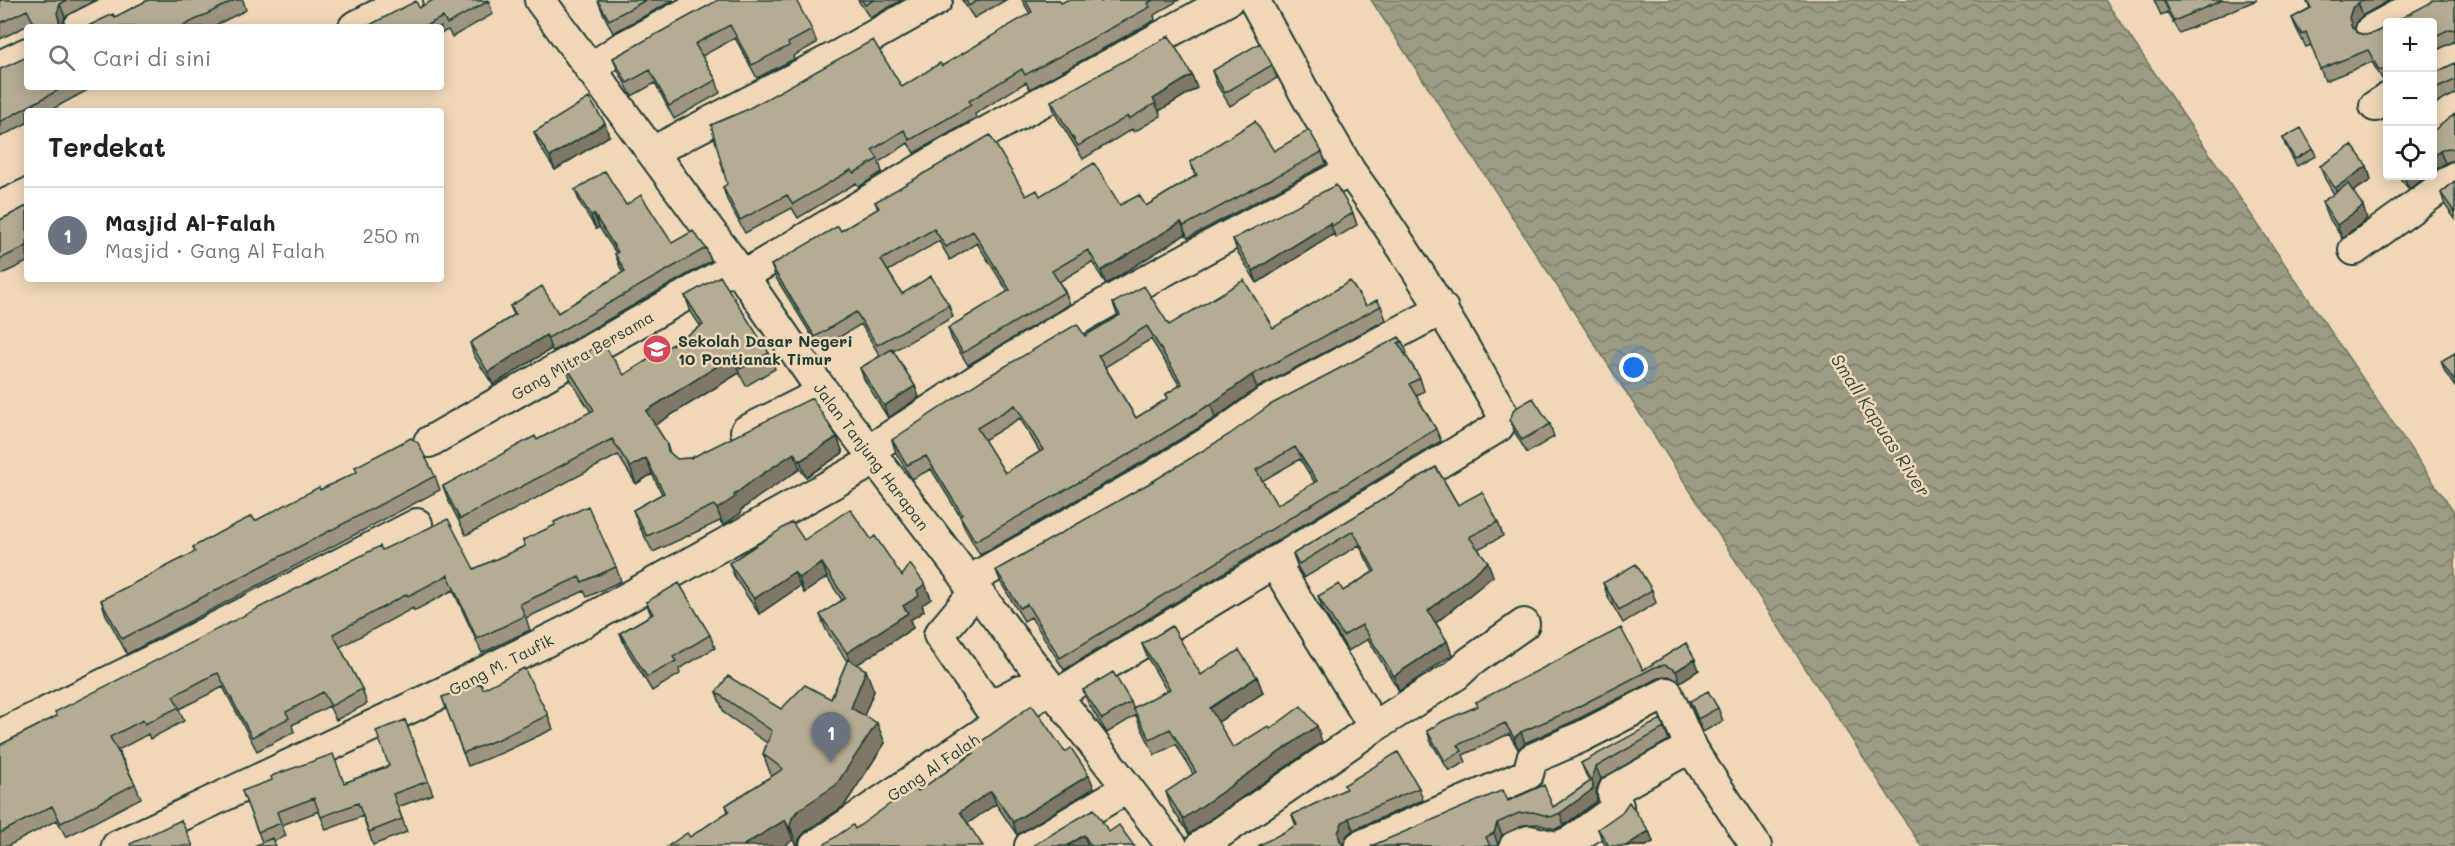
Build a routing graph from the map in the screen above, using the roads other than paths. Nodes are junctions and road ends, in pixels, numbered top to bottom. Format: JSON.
{"nodes":[{"id":1,"x":133,"y":0,"type":"edge"},
{"id":2,"x":407,"y":0,"type":"edge"},
{"id":3,"x":540,"y":0,"type":"edge"},
{"id":4,"x":711,"y":0,"type":"edge"},
{"id":5,"x":937,"y":0,"type":"edge"},
{"id":6,"x":1228,"y":0,"type":"edge"},
{"id":7,"x":1254,"y":0,"type":"edge"},
{"id":8,"x":2426,"y":0,"type":"edge"},
{"id":9,"x":85,"y":24,"type":"edge"},
{"id":10,"x":360,"y":24,"type":"edge"},
{"id":11,"x":2371,"y":30,"type":"dead end"},
{"id":12,"x":24,"y":54,"type":"edge"},
{"id":13,"x":2455,"y":58,"type":"edge"},
{"id":14,"x":0,"y":66,"type":"edge"},
{"id":15,"x":590,"y":69,"type":"junction"},
{"id":16,"x":2437,"y":69,"type":"edge"},
{"id":17,"x":652,"y":152,"type":"junction"},
{"id":18,"x":1350,"y":171,"type":"junction"},
{"id":19,"x":2455,"y":177,"type":"edge"},
{"id":20,"x":24,"y":195,"type":"edge"},
{"id":21,"x":0,"y":207,"type":"edge"},
{"id":22,"x":2354,"y":250,"type":"dead end"},
{"id":23,"x":739,"y":271,"type":"junction"},
{"id":24,"x":1443,"y":309,"type":"junction"},
{"id":25,"x":824,"y":392,"type":"junction"},
{"id":26,"x":429,"y":442,"type":"dead end"},
{"id":27,"x":720,"y":444,"type":"edge"},
{"id":28,"x":871,"y":455,"type":"junction"},
{"id":29,"x":417,"y":524,"type":"dead end"},
{"id":30,"x":1274,"y":562,"type":"junction"},
{"id":31,"x":971,"y":587,"type":"junction"},
{"id":32,"x":1524,"y":624,"type":"dead end"},
{"id":33,"x":1049,"y":687,"type":"junction"},
{"id":34,"x":1374,"y":727,"type":"junction"},
{"id":35,"x":0,"y":735,"type":"edge"},
{"id":36,"x":1692,"y":750,"type":"junction"},
{"id":37,"x":1127,"y":788,"type":"junction"},
{"id":38,"x":117,"y":846,"type":"edge"},
{"id":39,"x":815,"y":846,"type":"edge"},
{"id":40,"x":1029,"y":846,"type":"edge"},
{"id":41,"x":1172,"y":846,"type":"edge"},
{"id":42,"x":1201,"y":846,"type":"edge"},
{"id":43,"x":1360,"y":846,"type":"edge"},
{"id":44,"x":1515,"y":846,"type":"edge"},
{"id":45,"x":1551,"y":846,"type":"edge"},
{"id":46,"x":1560,"y":846,"type":"edge"},
{"id":47,"x":1756,"y":846,"type":"edge"}],
"edges":[{"from":1,"to":9,"type":"street"},
{"from":2,"to":10,"type":"street"},
{"from":3,"to":15,"type":"street","name":"Jalan Tanjung Harapan"},
{"from":4,"to":15,"type":"street"},
{"from":5,"to":17,"type":"street"},
{"from":6,"to":23,"type":"street","name":"Gang Mitra Bersama"},
{"from":7,"to":18,"type":"street"},
{"from":8,"to":11,"type":"street"},
{"from":12,"to":14,"type":"street"},
{"from":13,"to":16,"type":"street"},
{"from":15,"to":17,"type":"street","name":"Jalan Tanjung Harapan"},
{"from":17,"to":23,"type":"street","name":"Jalan Tanjung Harapan"},
{"from":18,"to":24,"type":"street"},
{"from":18,"to":28,"type":"street","name":"Gang M. Taufik"},
{"from":19,"to":22,"type":"street"},
{"from":20,"to":21,"type":"street"},
{"from":23,"to":25,"type":"street","name":"Jalan Tanjung Harapan"},
{"from":23,"to":26,"type":"street","name":"Gang Mitra Bersama"},
{"from":24,"to":30,"type":"street"},
{"from":24,"to":31,"type":"street"},
{"from":25,"to":27,"type":"street"},
{"from":25,"to":28,"type":"street","name":"Jalan Tanjung Harapan"},
{"from":28,"to":31,"type":"street","name":"Jalan Tanjung Harapan"},
{"from":28,"to":38,"type":"street","name":"Gang M. Taufik"},
{"from":29,"to":35,"type":"street"},
{"from":30,"to":33,"type":"street"},
{"from":30,"to":34,"type":"street"},
{"from":31,"to":33,"type":"street","name":"Jalan Tanjung Harapan"},
{"from":31,"to":33,"type":"street"},
{"from":32,"to":34,"type":"street"},
{"from":33,"to":37,"type":"street","name":"Jalan Tanjung Harapan"},
{"from":33,"to":39,"type":"street","name":"Gang Al Falah"},
{"from":34,"to":42,"type":"street"},
{"from":36,"to":43,"type":"street"},
{"from":36,"to":46,"type":"street"},
{"from":36,"to":47,"type":"street"},
{"from":37,"to":40,"type":"street"},
{"from":37,"to":41,"type":"street","name":"Jalan Tanjung Harapan"},
{"from":44,"to":45,"type":"street"}]}
